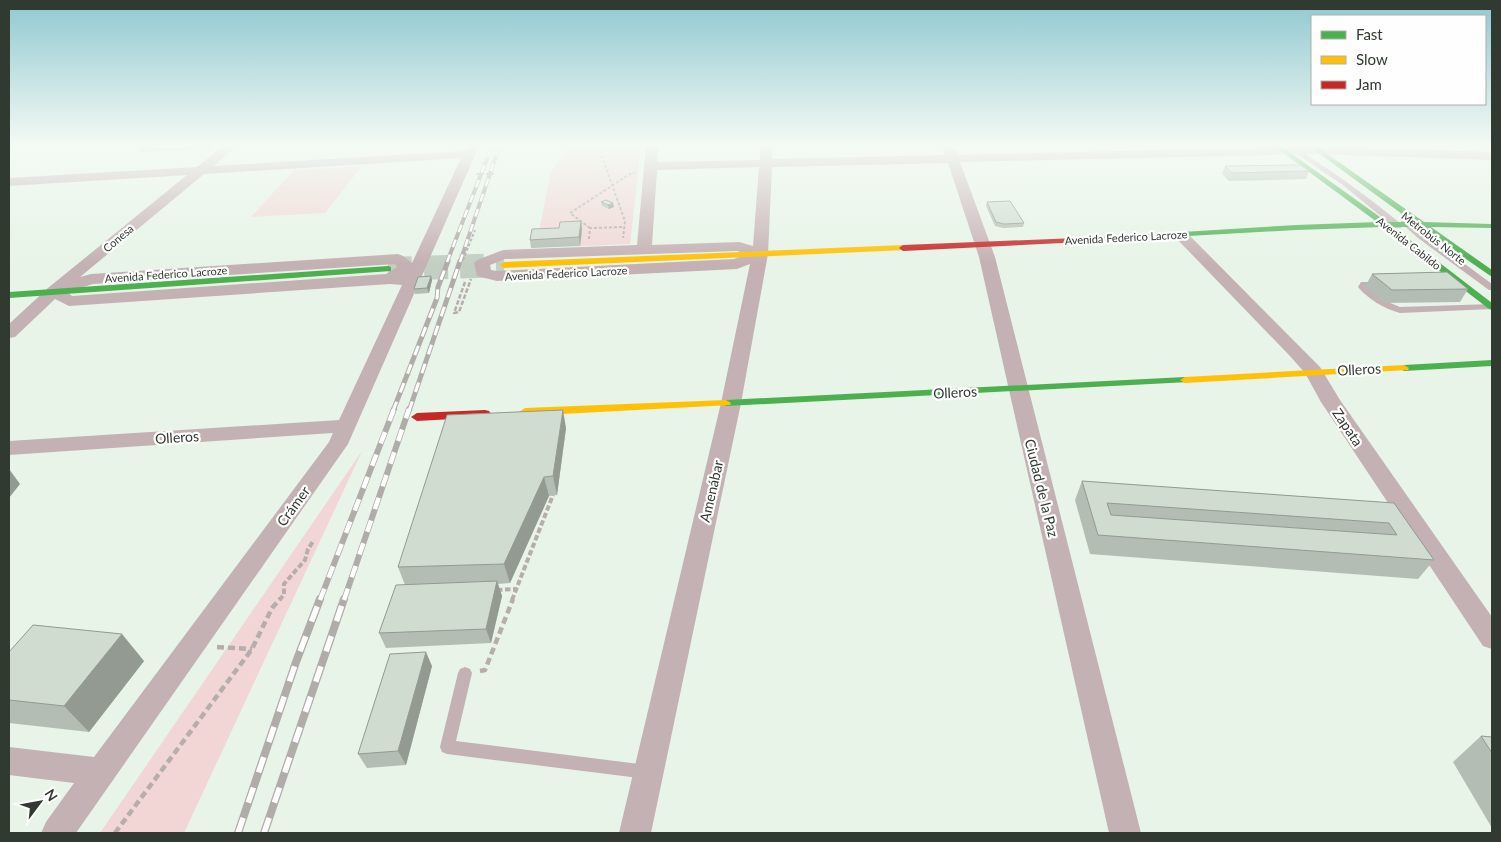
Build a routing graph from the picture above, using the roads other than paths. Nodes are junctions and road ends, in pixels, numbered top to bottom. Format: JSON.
{"nodes":[{"id":1,"x":183,"y":185,"type":"edge"},
{"id":2,"x":455,"y":185,"type":"edge"},
{"id":3,"x":649,"y":185,"type":"edge"},
{"id":4,"x":765,"y":185,"type":"edge"},
{"id":5,"x":962,"y":185,"type":"edge"},
{"id":6,"x":1345,"y":185,"type":"edge"},
{"id":7,"x":1354,"y":185,"type":"edge"},
{"id":8,"x":1357,"y":185,"type":"edge"},
{"id":9,"x":1395,"y":223,"type":"junction"},
{"id":10,"x":1420,"y":223,"type":"junction"},
{"id":11,"x":1492,"y":226,"type":"edge"},
{"id":12,"x":1182,"y":235,"type":"junction"},
{"id":13,"x":982,"y":243,"type":"junction"},
{"id":14,"x":644,"y":249,"type":"junction"},
{"id":15,"x":760,"y":254,"type":"junction"},
{"id":16,"x":504,"y":265,"type":"tunnel mouth"},
{"id":17,"x":1492,"y":274,"type":"edge"},
{"id":18,"x":1458,"y":281,"type":"junction"},
{"id":19,"x":410,"y":282,"type":"junction"},
{"id":20,"x":1440,"y":282,"type":"edge"},
{"id":21,"x":1393,"y":283,"type":"edge"},
{"id":22,"x":1492,"y":288,"type":"edge"},
{"id":23,"x":54,"y":291,"type":"junction"},
{"id":24,"x":9,"y":295,"type":"edge"},
{"id":25,"x":1492,"y":297,"type":"edge"},
{"id":26,"x":1492,"y":307,"type":"edge"},
{"id":27,"x":9,"y":333,"type":"edge"},
{"id":28,"x":1492,"y":363,"type":"edge"},
{"id":29,"x":1313,"y":372,"type":"junction"},
{"id":30,"x":1018,"y":389,"type":"junction"},
{"id":31,"x":731,"y":403,"type":"junction"},
{"id":32,"x":515,"y":413,"type":"edge"},
{"id":33,"x":495,"y":414,"type":"edge"},
{"id":34,"x":417,"y":418,"type":"dead end"},
{"id":35,"x":346,"y":426,"type":"junction"},
{"id":36,"x":9,"y":448,"type":"edge"},
{"id":37,"x":1492,"y":638,"type":"edge"},
{"id":38,"x":465,"y":673,"type":"road end"},
{"id":39,"x":9,"y":761,"type":"edge"},
{"id":40,"x":102,"y":772,"type":"junction"},
{"id":41,"x":648,"y":772,"type":"junction"},
{"id":42,"x":57,"y":833,"type":"edge"},
{"id":43,"x":636,"y":833,"type":"edge"},
{"id":44,"x":1126,"y":833,"type":"edge"}],
"edges":[{"from":1,"to":23,"type":"street","name":"Conesa"},
{"from":2,"to":19,"type":"street","name":"Crámer"},
{"from":3,"to":14,"type":"street"},
{"from":4,"to":15,"type":"street","name":"Amenábar"},
{"from":5,"to":13,"type":"street","name":"Ciudad de la Paz"},
{"from":6,"to":9,"type":"main road","name":"Avenida Cabildo"},
{"from":7,"to":9,"type":"lane","name":"Metrobús Norte"},
{"from":8,"to":10,"type":"main road","name":"Avenida Cabildo"},
{"from":9,"to":10,"type":"main road","name":"Avenida Federico Lacroze"},
{"from":9,"to":12,"type":"main road","name":"Avenida Federico Lacroze"},
{"from":9,"to":18,"type":"main road","name":"Avenida Cabildo"},
{"from":9,"to":22,"type":"lane","name":"Metrobús Norte"},
{"from":9,"to":25,"type":"lane","name":"Metrobús Norte"},
{"from":10,"to":11,"type":"main road","name":"Avenida Federico Lacroze"},
{"from":10,"to":17,"type":"main road","name":"Avenida Cabildo"},
{"from":12,"to":13,"type":"main road","name":"Avenida Federico Lacroze"},
{"from":12,"to":29,"type":"street","name":"Zapata"},
{"from":13,"to":15,"type":"main road","name":"Avenida Federico Lacroze"},
{"from":13,"to":30,"type":"street","name":"Ciudad de la Paz"},
{"from":14,"to":15,"type":"street","name":"Avenida Federico Lacroze"},
{"from":14,"to":15,"type":"street","name":"Avenida Federico Lacroze"},
{"from":15,"to":16,"type":"main road","name":"Avenida Federico Lacroze"},
{"from":15,"to":31,"type":"street","name":"Amenábar"},
{"from":18,"to":20,"type":"lane"},
{"from":18,"to":26,"type":"main road","name":"Avenida Cabildo"},
{"from":19,"to":23,"type":"street","name":"Avenida Federico Lacroze"},
{"from":19,"to":35,"type":"street","name":"Crámer"},
{"from":21,"to":26,"type":"lane"},
{"from":23,"to":24,"type":"main road","name":"Avenida Federico Lacroze"},
{"from":23,"to":27,"type":"street","name":"Conesa"},
{"from":28,"to":29,"type":"main road","name":"Olleros"},
{"from":29,"to":30,"type":"main road","name":"Olleros"},
{"from":29,"to":37,"type":"street","name":"Zapata"},
{"from":30,"to":31,"type":"main road","name":"Olleros"},
{"from":30,"to":44,"type":"street","name":"Ciudad de la Paz"},
{"from":31,"to":32,"type":"main road","name":"Olleros"},
{"from":31,"to":41,"type":"street","name":"Amenábar"},
{"from":33,"to":34,"type":"main road"},
{"from":35,"to":36,"type":"street","name":"Olleros"},
{"from":35,"to":40,"type":"street","name":"Crámer"},
{"from":38,"to":41,"type":"lane"},
{"from":39,"to":40,"type":"street"},
{"from":40,"to":42,"type":"street","name":"Crámer"},
{"from":41,"to":43,"type":"street","name":"Amenábar"}]}
